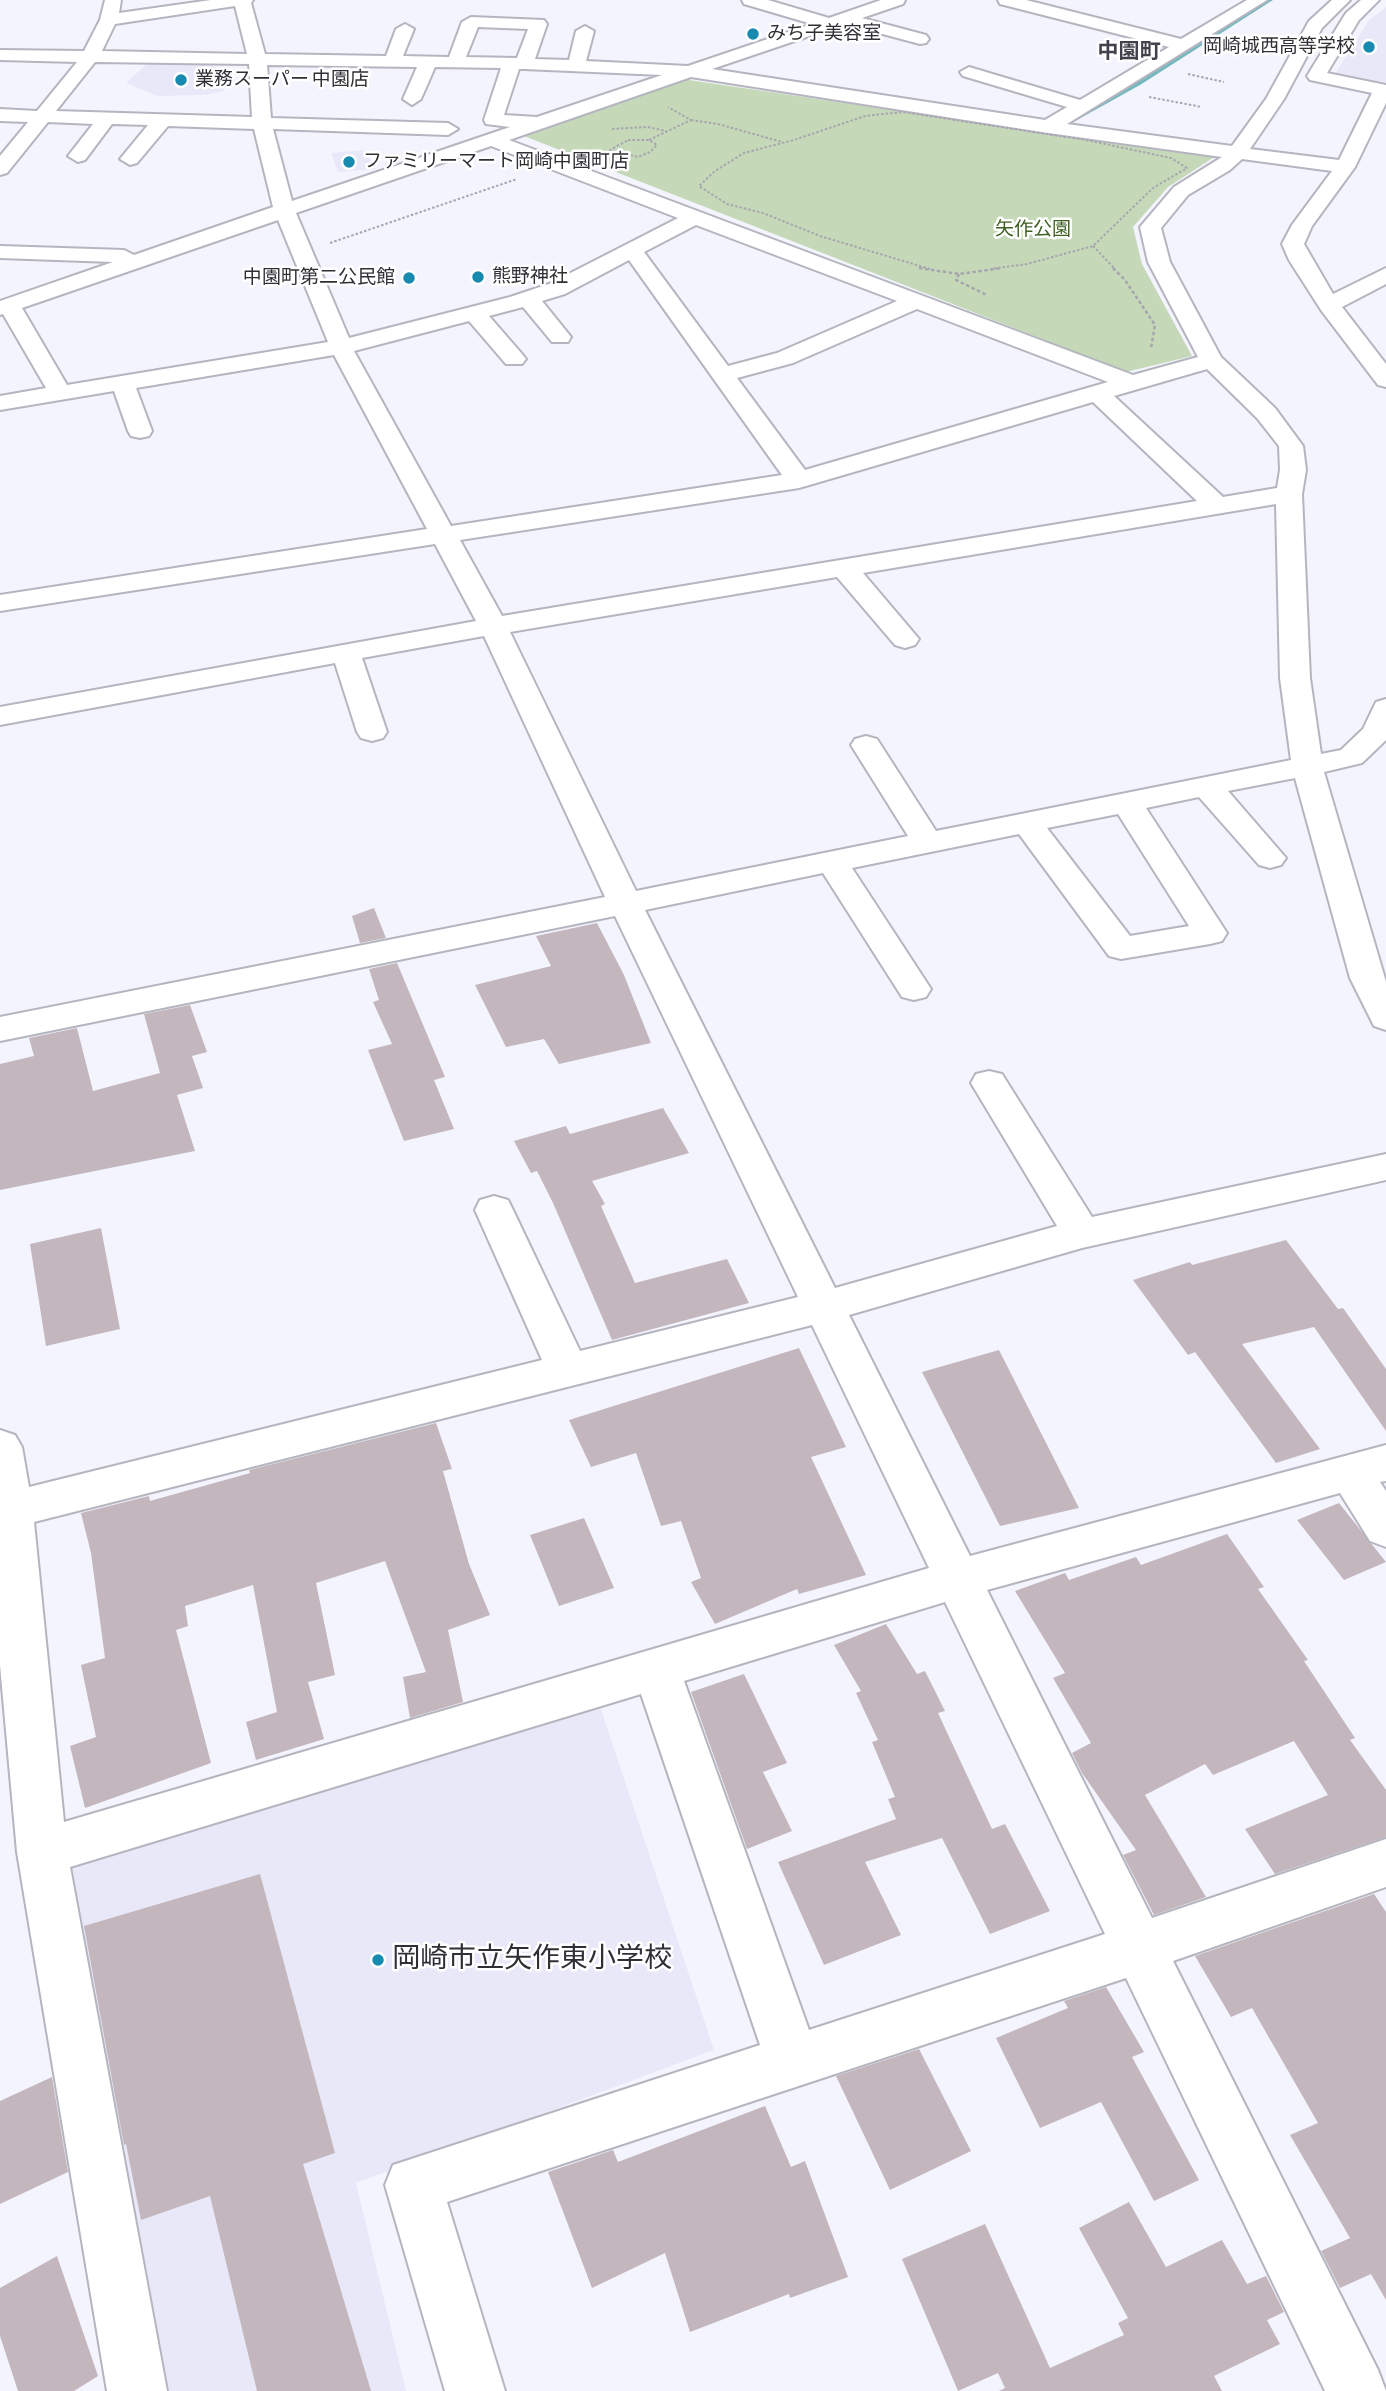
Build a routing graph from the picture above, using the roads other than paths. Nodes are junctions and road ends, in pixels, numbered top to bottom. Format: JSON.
{"nodes":[{"id":1,"x":113,"y":0,"type":"edge"},
{"id":2,"x":243,"y":0,"type":"edge"},
{"id":3,"x":750,"y":0,"type":"edge"},
{"id":4,"x":897,"y":0,"type":"edge"},
{"id":5,"x":1006,"y":0,"type":"edge"},
{"id":6,"x":1259,"y":0,"type":"edge"},
{"id":7,"x":1342,"y":0,"type":"edge"},
{"id":8,"x":1371,"y":0,"type":"edge"},
{"id":9,"x":1086,"y":5,"type":"dead end"},
{"id":10,"x":1060,"y":14,"type":"junction"},
{"id":11,"x":838,"y":15,"type":"junction"},
{"id":12,"x":109,"y":20,"type":"junction"},
{"id":13,"x":405,"y":29,"type":"dead end"},
{"id":14,"x":584,"y":31,"type":"dead end"},
{"id":15,"x":920,"y":39,"type":"dead end"},
{"id":16,"x":631,"y":46,"type":"dead end"},
{"id":17,"x":1182,"y":46,"type":"junction"},
{"id":18,"x":0,"y":55,"type":"edge"},
{"id":19,"x":90,"y":57,"type":"junction"},
{"id":20,"x":258,"y":61,"type":"junction"},
{"id":21,"x":392,"y":62,"type":"junction"},
{"id":22,"x":428,"y":62,"type":"junction"},
{"id":23,"x":455,"y":63,"type":"junction"},
{"id":24,"x":518,"y":63,"type":"junction"},
{"id":25,"x":576,"y":66,"type":"junction"},
{"id":26,"x":626,"y":68,"type":"junction"},
{"id":27,"x":693,"y":71,"type":"junction"},
{"id":28,"x":969,"y":72,"type":"dead end"},
{"id":29,"x":1385,"y":90,"type":"edge"},
{"id":30,"x":412,"y":99,"type":"dead end"},
{"id":31,"x":1083,"y":106,"type":"junction"},
{"id":32,"x":0,"y":115,"type":"edge"},
{"id":33,"x":41,"y":116,"type":"junction"},
{"id":34,"x":108,"y":117,"type":"junction"},
{"id":35,"x":164,"y":119,"type":"junction"},
{"id":36,"x":262,"y":122,"type":"junction"},
{"id":37,"x":538,"y":122,"type":"junction"},
{"id":38,"x":1048,"y":127,"type":"junction"},
{"id":39,"x":448,"y":129,"type":"dead end"},
{"id":40,"x":489,"y":139,"type":"junction"},
{"id":41,"x":1239,"y":151,"type":"junction"},
{"id":42,"x":78,"y":156,"type":"dead end"},
{"id":43,"x":130,"y":159,"type":"dead end"},
{"id":44,"x":1345,"y":167,"type":"junction"},
{"id":45,"x":0,"y":169,"type":"edge"},
{"id":46,"x":284,"y":210,"type":"junction"},
{"id":47,"x":695,"y":217,"type":"junction"},
{"id":48,"x":632,"y":250,"type":"junction"},
{"id":49,"x":0,"y":252,"type":"edge"},
{"id":50,"x":148,"y":257,"type":"junction"},
{"id":51,"x":1386,"y":275,"type":"edge"},
{"id":52,"x":527,"y":299,"type":"junction"},
{"id":53,"x":916,"y":301,"type":"junction"},
{"id":54,"x":1329,"y":305,"type":"junction"},
{"id":55,"x":4,"y":306,"type":"edge"},
{"id":56,"x":474,"y":313,"type":"junction"},
{"id":57,"x":560,"y":337,"type":"dead end"},
{"id":58,"x":341,"y":347,"type":"junction"},
{"id":59,"x":514,"y":359,"type":"dead end"},
{"id":60,"x":1211,"y":360,"type":"junction"},
{"id":61,"x":723,"y":375,"type":"junction"},
{"id":62,"x":1386,"y":380,"type":"edge"},
{"id":63,"x":122,"y":381,"type":"junction"},
{"id":64,"x":1129,"y":382,"type":"junction"},
{"id":65,"x":59,"y":391,"type":"junction"},
{"id":66,"x":1096,"y":392,"type":"junction"},
{"id":67,"x":0,"y":403,"type":"edge"},
{"id":68,"x":140,"y":431,"type":"dead end"},
{"id":69,"x":799,"y":480,"type":"junction"},
{"id":70,"x":1289,"y":494,"type":"junction"},
{"id":71,"x":1217,"y":506,"type":"junction"},
{"id":72,"x":444,"y":534,"type":"junction"},
{"id":73,"x":844,"y":568,"type":"junction"},
{"id":74,"x":0,"y":603,"type":"edge"},
{"id":75,"x":493,"y":626,"type":"junction"},
{"id":76,"x":905,"y":639,"type":"dead end"},
{"id":77,"x":346,"y":652,"type":"junction"},
{"id":78,"x":1386,"y":708,"type":"edge"},
{"id":79,"x":0,"y":716,"type":"edge"},
{"id":80,"x":372,"y":732,"type":"dead end"},
{"id":81,"x":866,"y":745,"type":"dead end"},
{"id":82,"x":1307,"y":765,"type":"junction"},
{"id":83,"x":1206,"y":786,"type":"junction"},
{"id":84,"x":1128,"y":803,"type":"junction"},
{"id":85,"x":1028,"y":824,"type":"junction"},
{"id":86,"x":929,"y":844,"type":"junction"},
{"id":87,"x":1270,"y":858,"type":"dead end"},
{"id":88,"x":832,"y":862,"type":"junction"},
{"id":89,"x":626,"y":905,"type":"junction"},
{"id":90,"x":914,"y":989,"type":"dead end"},
{"id":91,"x":1386,"y":1018,"type":"edge"},
{"id":92,"x":0,"y":1029,"type":"edge"},
{"id":93,"x":989,"y":1083,"type":"dead end"},
{"id":94,"x":1386,"y":1167,"type":"edge"},
{"id":95,"x":494,"y":1210,"type":"dead end"},
{"id":96,"x":1082,"y":1234,"type":"junction"},
{"id":97,"x":826,"y":1306,"type":"junction"},
{"id":98,"x":567,"y":1369,"type":"junction"},
{"id":99,"x":0,"y":1447,"type":"edge"},
{"id":100,"x":1368,"y":1469,"type":"edge"},
{"id":101,"x":5,"y":1511,"type":"edge"},
{"id":102,"x":1386,"y":1528,"type":"edge"},
{"id":103,"x":956,"y":1579,"type":"junction"},
{"id":104,"x":656,"y":1670,"type":"junction"},
{"id":105,"x":14,"y":1738,"type":"edge"},
{"id":106,"x":42,"y":1852,"type":"junction"},
{"id":107,"x":1386,"y":1863,"type":"edge"},
{"id":108,"x":1139,"y":1948,"type":"junction"},
{"id":109,"x":793,"y":2062,"type":"junction"},
{"id":110,"x":137,"y":2391,"type":"edge"},
{"id":111,"x":475,"y":2391,"type":"edge"},
{"id":112,"x":1357,"y":2391,"type":"edge"}],
"edges":[{"from":1,"to":12,"type":"street"},
{"from":2,"to":12,"type":"street"},
{"from":2,"to":20,"type":"street"},
{"from":3,"to":11,"type":"street"},
{"from":4,"to":11,"type":"street"},
{"from":5,"to":10,"type":"street"},
{"from":6,"to":17,"type":"street"},
{"from":7,"to":41,"type":"street"},
{"from":8,"to":29,"type":"street"},
{"from":9,"to":10,"type":"street"},
{"from":10,"to":17,"type":"street"},
{"from":11,"to":15,"type":"street"},
{"from":11,"to":27,"type":"street"},
{"from":12,"to":19,"type":"street"},
{"from":13,"to":21,"type":"street"},
{"from":14,"to":25,"type":"street"},
{"from":16,"to":26,"type":"street"},
{"from":17,"to":31,"type":"street"},
{"from":18,"to":19,"type":"street"},
{"from":19,"to":20,"type":"street"},
{"from":19,"to":33,"type":"street"},
{"from":20,"to":21,"type":"street"},
{"from":20,"to":36,"type":"street"},
{"from":21,"to":22,"type":"street"},
{"from":22,"to":23,"type":"street"},
{"from":22,"to":30,"type":"street"},
{"from":23,"to":24,"type":"street"},
{"from":23,"to":24,"type":"street"},
{"from":24,"to":25,"type":"street"},
{"from":24,"to":37,"type":"street"},
{"from":25,"to":26,"type":"street"},
{"from":26,"to":27,"type":"street"},
{"from":27,"to":37,"type":"street"},
{"from":27,"to":38,"type":"street"},
{"from":28,"to":31,"type":"street"},
{"from":29,"to":44,"type":"street"},
{"from":31,"to":38,"type":"street"},
{"from":32,"to":33,"type":"street"},
{"from":33,"to":34,"type":"street"},
{"from":33,"to":45,"type":"street"},
{"from":34,"to":35,"type":"street"},
{"from":34,"to":42,"type":"street"},
{"from":35,"to":36,"type":"street"},
{"from":35,"to":43,"type":"street"},
{"from":36,"to":39,"type":"street"},
{"from":36,"to":46,"type":"street"},
{"from":37,"to":40,"type":"street"},
{"from":38,"to":41,"type":"street"},
{"from":40,"to":46,"type":"street"},
{"from":40,"to":47,"type":"street"},
{"from":41,"to":44,"type":"street"},
{"from":41,"to":60,"type":"street"},
{"from":44,"to":54,"type":"street"},
{"from":46,"to":50,"type":"street"},
{"from":46,"to":58,"type":"street"},
{"from":47,"to":48,"type":"street"},
{"from":47,"to":53,"type":"street"},
{"from":48,"to":52,"type":"street"},
{"from":48,"to":61,"type":"street"},
{"from":49,"to":50,"type":"street"},
{"from":50,"to":55,"type":"street"},
{"from":51,"to":54,"type":"street"},
{"from":52,"to":56,"type":"street"},
{"from":52,"to":57,"type":"street"},
{"from":53,"to":61,"type":"street"},
{"from":53,"to":64,"type":"street"},
{"from":54,"to":62,"type":"street"},
{"from":55,"to":65,"type":"street"},
{"from":56,"to":58,"type":"street"},
{"from":56,"to":59,"type":"street"},
{"from":58,"to":63,"type":"street"},
{"from":58,"to":72,"type":"street"},
{"from":60,"to":64,"type":"street"},
{"from":60,"to":70,"type":"street"},
{"from":61,"to":69,"type":"street"},
{"from":63,"to":65,"type":"street"},
{"from":63,"to":68,"type":"street"},
{"from":64,"to":66,"type":"street"},
{"from":65,"to":67,"type":"street"},
{"from":66,"to":69,"type":"street"},
{"from":66,"to":71,"type":"street"},
{"from":69,"to":72,"type":"street"},
{"from":70,"to":71,"type":"street"},
{"from":70,"to":82,"type":"street"},
{"from":71,"to":73,"type":"street"},
{"from":72,"to":74,"type":"street"},
{"from":72,"to":75,"type":"street"},
{"from":73,"to":75,"type":"street"},
{"from":73,"to":76,"type":"street"},
{"from":75,"to":77,"type":"street"},
{"from":75,"to":89,"type":"street"},
{"from":77,"to":79,"type":"street"},
{"from":77,"to":80,"type":"street"},
{"from":78,"to":82,"type":"street"},
{"from":81,"to":86,"type":"street"},
{"from":82,"to":83,"type":"street"},
{"from":82,"to":91,"type":"street"},
{"from":83,"to":84,"type":"street"},
{"from":83,"to":87,"type":"street"},
{"from":84,"to":85,"type":"street"},
{"from":84,"to":85,"type":"street"},
{"from":85,"to":86,"type":"street"},
{"from":86,"to":88,"type":"street"},
{"from":88,"to":89,"type":"street"},
{"from":88,"to":90,"type":"street"},
{"from":89,"to":92,"type":"street"},
{"from":89,"to":97,"type":"street"},
{"from":93,"to":96,"type":"street"},
{"from":94,"to":96,"type":"street"},
{"from":95,"to":98,"type":"street"},
{"from":96,"to":97,"type":"street"},
{"from":97,"to":98,"type":"street"},
{"from":97,"to":103,"type":"street"},
{"from":98,"to":101,"type":"street"},
{"from":99,"to":101,"type":"street"},
{"from":100,"to":102,"type":"street"},
{"from":100,"to":103,"type":"street"},
{"from":101,"to":105,"type":"street"},
{"from":103,"to":104,"type":"street"},
{"from":103,"to":108,"type":"street"},
{"from":104,"to":106,"type":"street"},
{"from":104,"to":109,"type":"street"},
{"from":105,"to":106,"type":"street"},
{"from":106,"to":110,"type":"street"},
{"from":107,"to":108,"type":"street"},
{"from":108,"to":109,"type":"street"},
{"from":108,"to":112,"type":"street"},
{"from":109,"to":111,"type":"street"}]}
